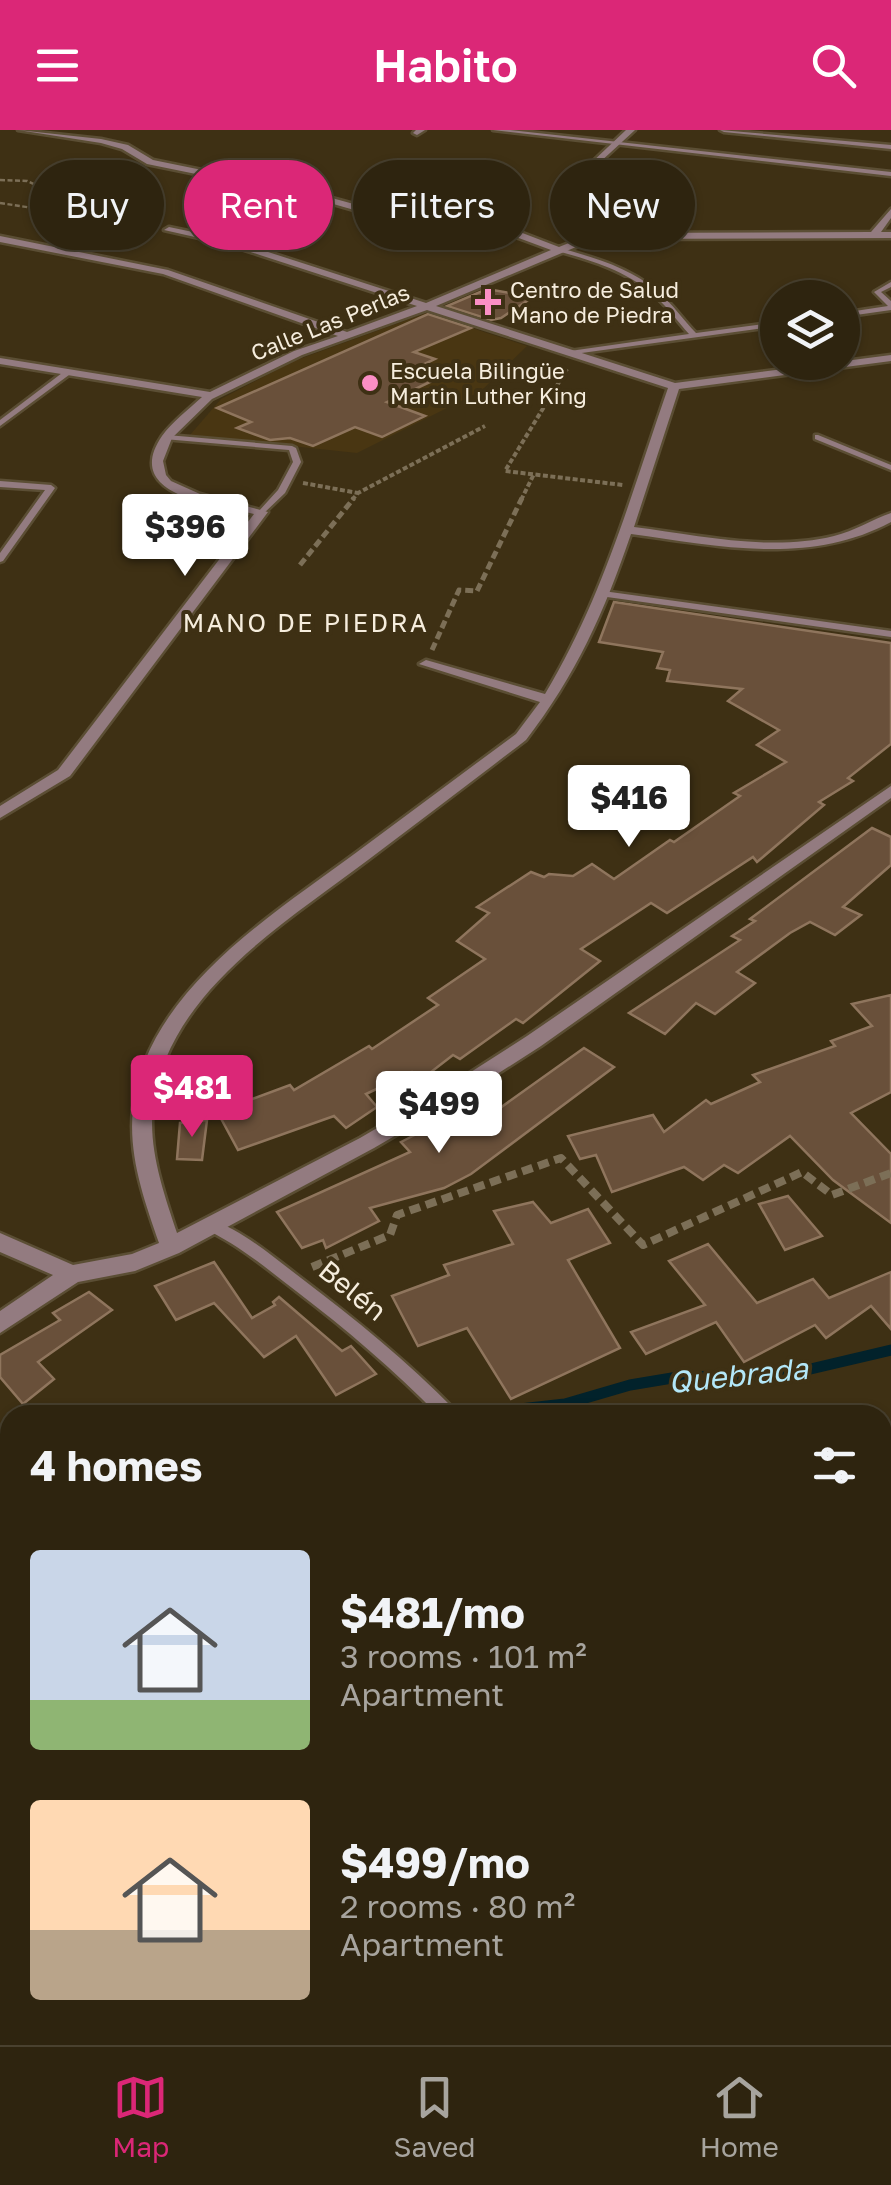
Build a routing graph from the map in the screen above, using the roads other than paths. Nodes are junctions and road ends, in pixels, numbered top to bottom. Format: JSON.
{"nodes":[{"id":1,"x":22,"y":130,"type":"edge"},
{"id":2,"x":496,"y":130,"type":"edge"},
{"id":3,"x":631,"y":130,"type":"edge"},
{"id":4,"x":724,"y":130,"type":"edge"},
{"id":5,"x":617,"y":143,"type":"junction"},
{"id":6,"x":891,"y":147,"type":"edge"},
{"id":7,"x":598,"y":160,"type":"edge"},
{"id":8,"x":891,"y":174,"type":"edge"},
{"id":9,"x":891,"y":212,"type":"edge"},
{"id":10,"x":170,"y":230,"type":"road end"},
{"id":11,"x":874,"y":235,"type":"junction"},
{"id":12,"x":891,"y":235,"type":"edge"},
{"id":13,"x":695,"y":236,"type":"edge"},
{"id":14,"x":0,"y":239,"type":"edge"},
{"id":15,"x":550,"y":246,"type":"edge"},
{"id":16,"x":551,"y":250,"type":"edge"},
{"id":17,"x":562,"y":250,"type":"edge"},
{"id":18,"x":891,"y":284,"type":"edge"},
{"id":19,"x":422,"y":306,"type":"junction"},
{"id":20,"x":891,"y":306,"type":"edge"},
{"id":21,"x":860,"y":312,"type":"edge"},
{"id":22,"x":760,"y":327,"type":"edge"},
{"id":23,"x":343,"y":334,"type":"junction"},
{"id":24,"x":694,"y":336,"type":"junction"},
{"id":25,"x":573,"y":354,"type":"junction"},
{"id":26,"x":891,"y":358,"type":"edge"},
{"id":27,"x":0,"y":361,"type":"edge"},
{"id":28,"x":69,"y":372,"type":"junction"},
{"id":29,"x":674,"y":386,"type":"junction"},
{"id":30,"x":211,"y":395,"type":"junction"},
{"id":31,"x":0,"y":424,"type":"edge"},
{"id":32,"x":166,"y":437,"type":"junction"},
{"id":33,"x":818,"y":438,"type":"dead end"},
{"id":34,"x":891,"y":468,"type":"edge"},
{"id":35,"x":0,"y":484,"type":"edge"},
{"id":36,"x":262,"y":512,"type":"junction"},
{"id":37,"x":891,"y":516,"type":"edge"},
{"id":38,"x":624,"y":529,"type":"junction"},
{"id":39,"x":0,"y":559,"type":"edge"},
{"id":40,"x":603,"y":594,"type":"junction"},
{"id":41,"x":889,"y":631,"type":"edge"},
{"id":42,"x":426,"y":664,"type":"road end"},
{"id":43,"x":551,"y":700,"type":"junction"},
{"id":44,"x":891,"y":790,"type":"edge"},
{"id":45,"x":0,"y":813,"type":"edge"},
{"id":46,"x":210,"y":1224,"type":"junction"},
{"id":47,"x":0,"y":1242,"type":"edge"},
{"id":48,"x":172,"y":1246,"type":"junction"},
{"id":49,"x":72,"y":1274,"type":"junction"},
{"id":50,"x":0,"y":1324,"type":"edge"},
{"id":51,"x":440,"y":1405,"type":"edge"}],
"edges":[{"from":1,"to":15,"type":"street"},
{"from":2,"to":5,"type":"lane"},
{"from":3,"to":5,"type":"street"},
{"from":4,"to":6,"type":"street"},
{"from":5,"to":7,"type":"street"},
{"from":5,"to":8,"type":"lane"},
{"from":9,"to":11,"type":"street"},
{"from":10,"to":19,"type":"street"},
{"from":11,"to":12,"type":"street","name":"Calle Las Perlas"},
{"from":11,"to":13,"type":"street","name":"Calle Las Perlas"},
{"from":14,"to":23,"type":"street"},
{"from":16,"to":19,"type":"street","name":"Calle Las Perlas"},
{"from":17,"to":24,"type":"lane"},
{"from":18,"to":20,"type":"lane"},
{"from":19,"to":23,"type":"street","name":"Calle Las Perlas"},
{"from":19,"to":25,"type":"street"},
{"from":20,"to":21,"type":"lane"},
{"from":22,"to":24,"type":"lane"},
{"from":23,"to":30,"type":"street","name":"Calle Las Perlas"},
{"from":24,"to":25,"type":"lane"},
{"from":25,"to":29,"type":"street"},
{"from":26,"to":29,"type":"street"},
{"from":27,"to":28,"type":"street"},
{"from":28,"to":30,"type":"street"},
{"from":28,"to":31,"type":"lane"},
{"from":29,"to":38,"type":"street"},
{"from":30,"to":32,"type":"street","name":"Calle Las Perlas"},
{"from":32,"to":36,"type":"street"},
{"from":32,"to":36,"type":"lane"},
{"from":33,"to":34,"type":"lane"},
{"from":35,"to":39,"type":"lane"},
{"from":36,"to":45,"type":"street"},
{"from":37,"to":38,"type":"street"},
{"from":38,"to":40,"type":"street"},
{"from":40,"to":41,"type":"lane"},
{"from":40,"to":43,"type":"street"},
{"from":42,"to":43,"type":"street"},
{"from":43,"to":48,"type":"street"},
{"from":44,"to":46,"type":"street"},
{"from":46,"to":48,"type":"street"},
{"from":46,"to":51,"type":"lane","name":"Belén"},
{"from":47,"to":49,"type":"street"},
{"from":48,"to":49,"type":"street"},
{"from":49,"to":50,"type":"street"}]}
